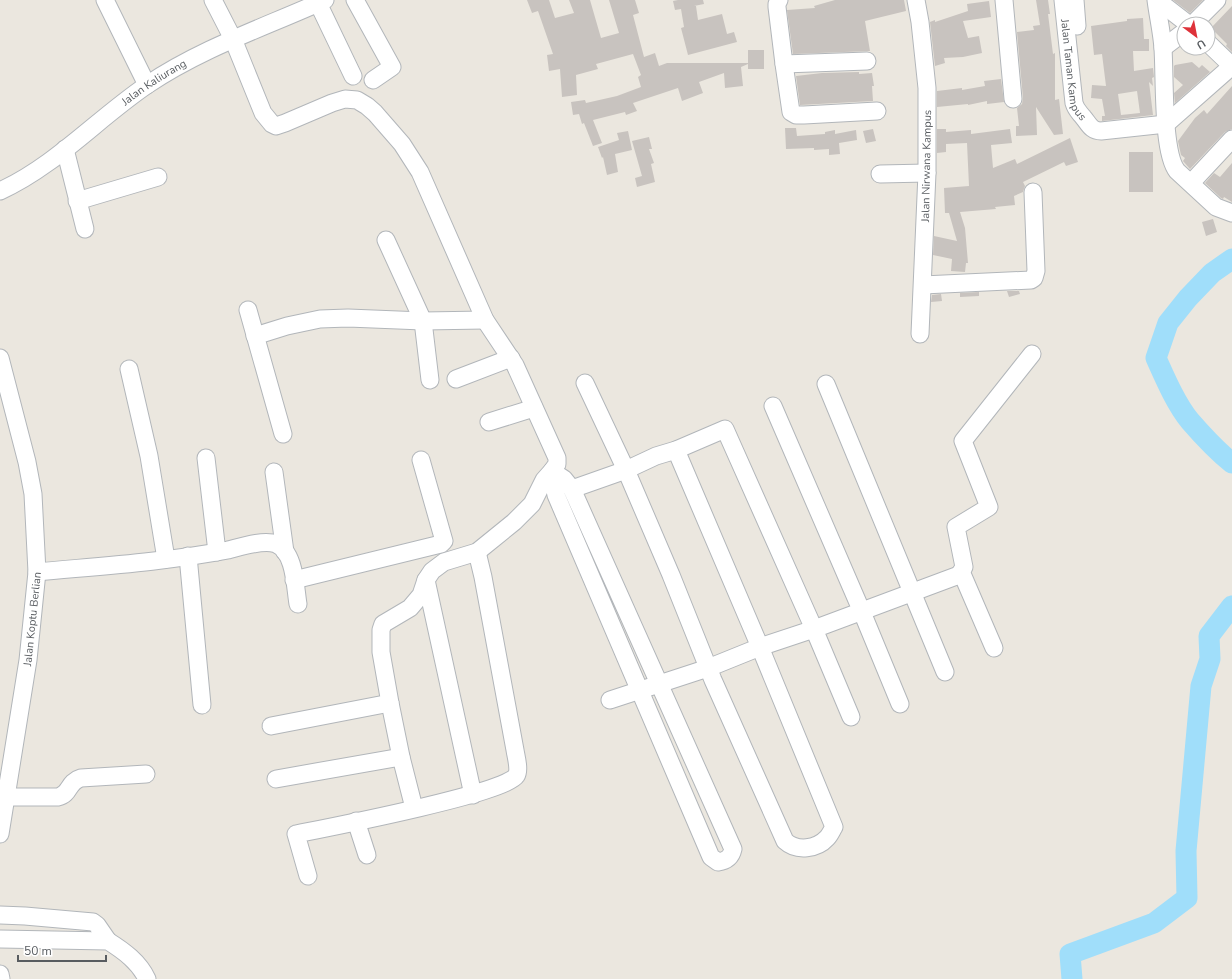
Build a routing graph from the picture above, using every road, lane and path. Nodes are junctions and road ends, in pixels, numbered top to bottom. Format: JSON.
{"nodes":[{"id":1,"x":105,"y":0,"type":"edge"},
{"id":2,"x":213,"y":0,"type":"edge"},
{"id":3,"x":355,"y":0,"type":"edge"},
{"id":4,"x":779,"y":0,"type":"edge"},
{"id":5,"x":916,"y":0,"type":"edge"},
{"id":6,"x":1004,"y":0,"type":"edge"},
{"id":7,"x":1156,"y":0,"type":"edge"},
{"id":8,"x":1217,"y":0,"type":"edge"},
{"id":9,"x":321,"y":1,"type":"edge"},
{"id":10,"x":1069,"y":2,"type":"edge"},
{"id":11,"x":1177,"y":16,"type":"edge"},
{"id":12,"x":1201,"y":16,"type":"edge"},
{"id":13,"x":1176,"y":38,"type":"edge"},
{"id":14,"x":233,"y":39,"type":"junction"},
{"id":15,"x":1163,"y":48,"type":"junction"},
{"id":16,"x":1216,"y":51,"type":"edge"},
{"id":17,"x":867,"y":61,"type":"dead end"},
{"id":18,"x":784,"y":64,"type":"junction"},
{"id":19,"x":1232,"y":66,"type":"edge"},
{"id":20,"x":352,"y":76,"type":"dead end"},
{"id":21,"x":373,"y":80,"type":"dead end"},
{"id":22,"x":147,"y":85,"type":"junction"},
{"id":23,"x":1013,"y":99,"type":"dead end"},
{"id":24,"x":877,"y":111,"type":"dead end"},
{"id":25,"x":1166,"y":124,"type":"junction"},
{"id":26,"x":1232,"y":140,"type":"edge"},
{"id":27,"x":65,"y":149,"type":"junction"},
{"id":28,"x":927,"y":173,"type":"junction"},
{"id":29,"x":880,"y":174,"type":"dead end"},
{"id":30,"x":158,"y":177,"type":"dead end"},
{"id":31,"x":1191,"y":184,"type":"junction"},
{"id":32,"x":0,"y":191,"type":"edge"},
{"id":33,"x":1032,"y":192,"type":"dead end"},
{"id":34,"x":77,"y":201,"type":"junction"},
{"id":35,"x":1232,"y":213,"type":"edge"},
{"id":36,"x":85,"y":229,"type":"dead end"},
{"id":37,"x":386,"y":240,"type":"dead end"},
{"id":38,"x":923,"y":285,"type":"junction"},
{"id":39,"x":248,"y":310,"type":"dead end"},
{"id":40,"x":486,"y":320,"type":"junction"},
{"id":41,"x":423,"y":321,"type":"junction"},
{"id":42,"x":920,"y":334,"type":"dead end"},
{"id":43,"x":255,"y":336,"type":"junction"},
{"id":44,"x":1032,"y":354,"type":"dead end"},
{"id":45,"x":0,"y":358,"type":"edge"},
{"id":46,"x":511,"y":358,"type":"junction"},
{"id":47,"x":129,"y":370,"type":"dead end"},
{"id":48,"x":456,"y":378,"type":"dead end"},
{"id":49,"x":430,"y":380,"type":"dead end"},
{"id":50,"x":585,"y":383,"type":"dead end"},
{"id":51,"x":826,"y":384,"type":"dead end"},
{"id":52,"x":4,"y":395,"type":"edge"},
{"id":53,"x":773,"y":406,"type":"dead end"},
{"id":54,"x":534,"y":408,"type":"junction"},
{"id":55,"x":489,"y":422,"type":"dead end"},
{"id":56,"x":283,"y":434,"type":"dead end"},
{"id":57,"x":676,"y":450,"type":"junction"},
{"id":58,"x":206,"y":458,"type":"dead end"},
{"id":59,"x":422,"y":460,"type":"dead end"},
{"id":60,"x":626,"y":470,"type":"junction"},
{"id":61,"x":552,"y":471,"type":"junction"},
{"id":62,"x":274,"y":472,"type":"dead end"},
{"id":63,"x":572,"y":489,"type":"junction"},
{"id":64,"x":216,"y":552,"type":"junction"},
{"id":65,"x":285,"y":552,"type":"junction"},
{"id":66,"x":477,"y":552,"type":"junction"},
{"id":67,"x":188,"y":556,"type":"junction"},
{"id":68,"x":166,"y":559,"type":"junction"},
{"id":69,"x":38,"y":572,"type":"junction"},
{"id":70,"x":959,"y":575,"type":"junction"},
{"id":71,"x":294,"y":580,"type":"junction"},
{"id":72,"x":426,"y":580,"type":"junction"},
{"id":73,"x":913,"y":593,"type":"junction"},
{"id":74,"x":298,"y":604,"type":"dead end"},
{"id":75,"x":862,"y":612,"type":"junction"},
{"id":76,"x":814,"y":629,"type":"junction"},
{"id":77,"x":760,"y":647,"type":"junction"},
{"id":78,"x":994,"y":648,"type":"dead end"},
{"id":79,"x":708,"y":668,"type":"junction"},
{"id":80,"x":945,"y":672,"type":"dead end"},
{"id":81,"x":658,"y":684,"type":"junction"},
{"id":82,"x":640,"y":690,"type":"junction"},
{"id":83,"x":610,"y":700,"type":"dead end"},
{"id":84,"x":390,"y":703,"type":"junction"},
{"id":85,"x":900,"y":704,"type":"dead end"},
{"id":86,"x":202,"y":705,"type":"dead end"},
{"id":87,"x":851,"y":716,"type":"dead end"},
{"id":88,"x":271,"y":726,"type":"dead end"},
{"id":89,"x":401,"y":757,"type":"junction"},
{"id":90,"x":146,"y":774,"type":"dead end"},
{"id":91,"x":276,"y":780,"type":"dead end"},
{"id":92,"x":472,"y":795,"type":"junction"},
{"id":93,"x":6,"y":797,"type":"junction"},
{"id":94,"x":414,"y":808,"type":"junction"},
{"id":95,"x":356,"y":821,"type":"junction"},
{"id":96,"x":0,"y":834,"type":"edge"},
{"id":97,"x":367,"y":855,"type":"dead end"},
{"id":98,"x":308,"y":876,"type":"dead end"},
{"id":99,"x":0,"y":915,"type":"edge"},
{"id":100,"x":0,"y":939,"type":"edge"},
{"id":101,"x":108,"y":940,"type":"junction"},
{"id":102,"x":0,"y":974,"type":"edge"},
{"id":103,"x":1,"y":979,"type":"edge"},
{"id":104,"x":147,"y":979,"type":"edge"}],
"edges":[{"from":1,"to":22,"type":"street"},
{"from":2,"to":14,"type":"street"},
{"from":3,"to":21,"type":"street"},
{"from":4,"to":18,"type":"street"},
{"from":5,"to":28,"type":"street","name":"Jalan Nirwana Kampus"},
{"from":6,"to":23,"type":"street"},
{"from":7,"to":11,"type":"street"},
{"from":7,"to":15,"type":"street"},
{"from":8,"to":12,"type":"street"},
{"from":9,"to":14,"type":"street","name":"Jalan Kaliurang"},
{"from":9,"to":20,"type":"street"},
{"from":10,"to":25,"type":"street","name":"Jalan Taman Kampus"},
{"from":13,"to":15,"type":"street"},
{"from":14,"to":22,"type":"street","name":"Jalan Kaliurang"},
{"from":14,"to":40,"type":"street"},
{"from":15,"to":25,"type":"street"},
{"from":16,"to":19,"type":"street"},
{"from":17,"to":18,"type":"street"},
{"from":18,"to":24,"type":"street"},
{"from":19,"to":25,"type":"street"},
{"from":22,"to":27,"type":"street","name":"Jalan Kaliurang"},
{"from":25,"to":31,"type":"street"},
{"from":26,"to":31,"type":"street"},
{"from":27,"to":32,"type":"street","name":"Jalan Kaliurang"},
{"from":27,"to":34,"type":"street"},
{"from":28,"to":29,"type":"street"},
{"from":28,"to":38,"type":"street","name":"Jalan Nirwana Kampus"},
{"from":30,"to":34,"type":"street"},
{"from":31,"to":35,"type":"street"},
{"from":33,"to":38,"type":"street"},
{"from":34,"to":36,"type":"street"},
{"from":37,"to":41,"type":"street"},
{"from":38,"to":42,"type":"street","name":"Jalan Nirwana Kampus"},
{"from":39,"to":43,"type":"street"},
{"from":40,"to":41,"type":"street"},
{"from":40,"to":46,"type":"street"},
{"from":41,"to":43,"type":"street"},
{"from":41,"to":49,"type":"street"},
{"from":43,"to":56,"type":"street"},
{"from":44,"to":70,"type":"street"},
{"from":45,"to":52,"type":"street","name":"Jalan Koptu Berlian"},
{"from":46,"to":48,"type":"street"},
{"from":46,"to":54,"type":"street"},
{"from":47,"to":68,"type":"street"},
{"from":50,"to":60,"type":"street"},
{"from":51,"to":73,"type":"street"},
{"from":52,"to":69,"type":"street","name":"Jalan Koptu Berlian"},
{"from":53,"to":75,"type":"street"},
{"from":54,"to":55,"type":"street"},
{"from":54,"to":61,"type":"street"},
{"from":57,"to":60,"type":"street"},
{"from":57,"to":76,"type":"street"},
{"from":57,"to":77,"type":"street"},
{"from":58,"to":64,"type":"street"},
{"from":59,"to":71,"type":"street"},
{"from":60,"to":63,"type":"street"},
{"from":60,"to":79,"type":"street"},
{"from":61,"to":63,"type":"street"},
{"from":61,"to":66,"type":"street"},
{"from":61,"to":82,"type":"street"},
{"from":62,"to":65,"type":"street"},
{"from":63,"to":81,"type":"street"},
{"from":64,"to":65,"type":"street"},
{"from":64,"to":67,"type":"street"},
{"from":65,"to":71,"type":"street"},
{"from":66,"to":72,"type":"street"},
{"from":66,"to":92,"type":"street"},
{"from":67,"to":68,"type":"street"},
{"from":67,"to":86,"type":"street"},
{"from":68,"to":69,"type":"street"},
{"from":69,"to":93,"type":"street","name":"Jalan Koptu Berlian"},
{"from":70,"to":73,"type":"street"},
{"from":70,"to":78,"type":"street"},
{"from":71,"to":74,"type":"street"},
{"from":72,"to":84,"type":"street"},
{"from":72,"to":92,"type":"street"},
{"from":73,"to":75,"type":"street"},
{"from":73,"to":80,"type":"street"},
{"from":75,"to":76,"type":"street"},
{"from":75,"to":85,"type":"street"},
{"from":76,"to":77,"type":"street"},
{"from":76,"to":87,"type":"street"},
{"from":77,"to":79,"type":"street"},
{"from":77,"to":79,"type":"street"},
{"from":79,"to":81,"type":"street"},
{"from":81,"to":82,"type":"street"},
{"from":81,"to":82,"type":"street"},
{"from":82,"to":83,"type":"street"},
{"from":84,"to":88,"type":"street"},
{"from":84,"to":89,"type":"street"},
{"from":89,"to":91,"type":"street"},
{"from":89,"to":94,"type":"street"},
{"from":90,"to":93,"type":"street"},
{"from":92,"to":94,"type":"street"},
{"from":93,"to":96,"type":"street","name":"Jalan Koptu Berlian"},
{"from":94,"to":95,"type":"street"},
{"from":95,"to":97,"type":"street"},
{"from":95,"to":98,"type":"street"},
{"from":99,"to":101,"type":"street"},
{"from":100,"to":101,"type":"street"},
{"from":101,"to":104,"type":"street"},
{"from":102,"to":103,"type":"street"}]}
